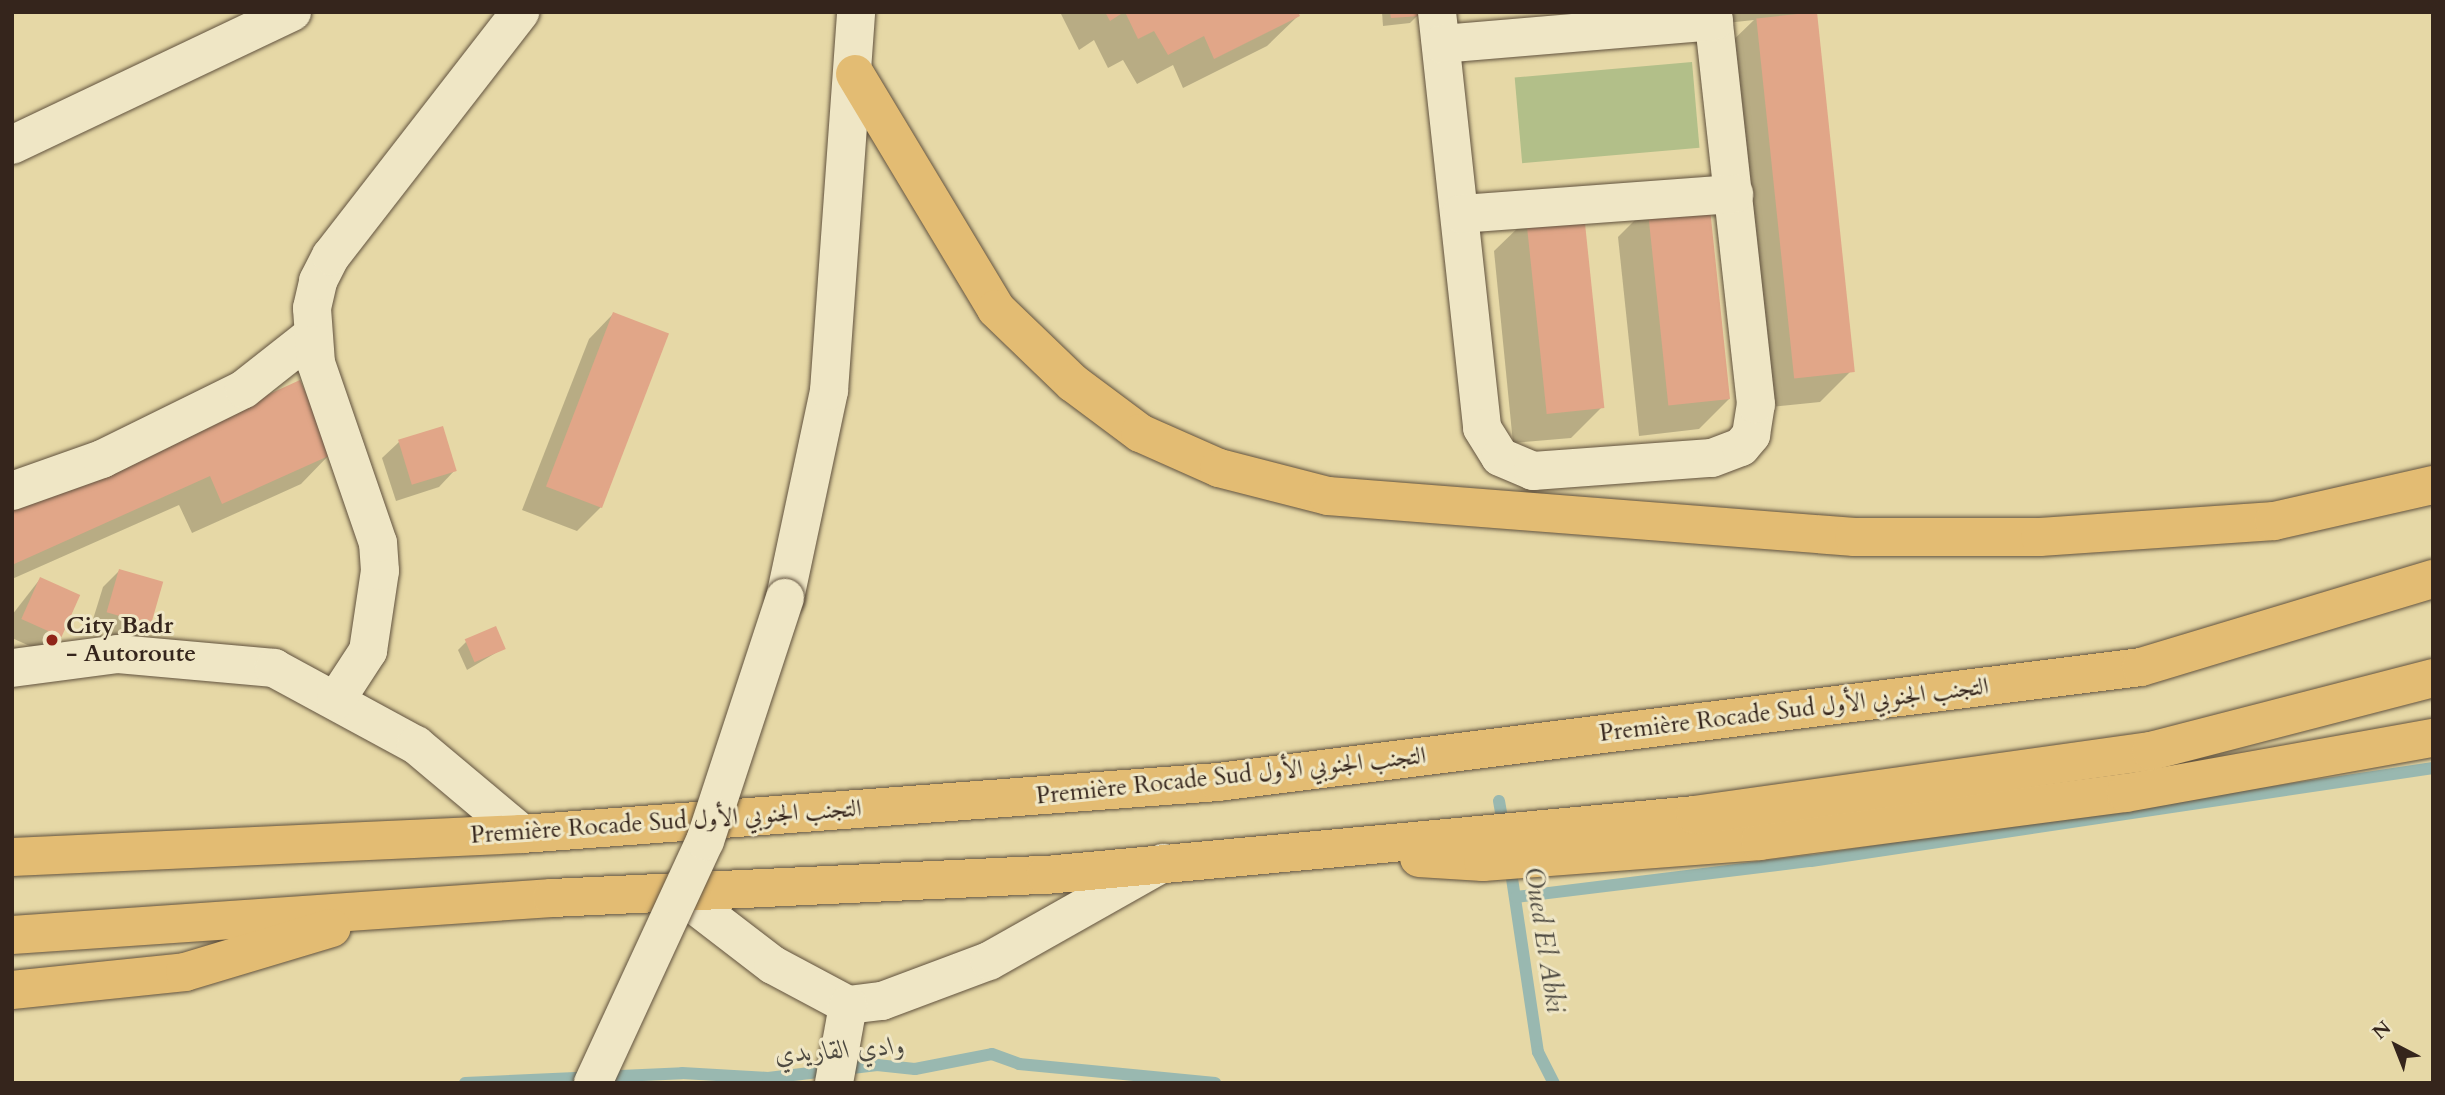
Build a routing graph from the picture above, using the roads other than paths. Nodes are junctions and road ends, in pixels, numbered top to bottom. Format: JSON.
{"nodes":[{"id":1,"x":292,"y":12,"type":"edge"},
{"id":2,"x":520,"y":12,"type":"edge"},
{"id":3,"x":856,"y":12,"type":"edge"},
{"id":4,"x":1713,"y":16,"type":"edge"},
{"id":5,"x":1439,"y":28,"type":"edge"},
{"id":6,"x":855,"y":74,"type":"junction"},
{"id":7,"x":12,"y":145,"type":"edge"},
{"id":8,"x":1734,"y":194,"type":"junction"},
{"id":9,"x":1461,"y":214,"type":"junction"},
{"id":10,"x":311,"y":336,"type":"junction"},
{"id":11,"x":2433,"y":485,"type":"edge"},
{"id":12,"x":12,"y":491,"type":"edge"},
{"id":13,"x":2433,"y":579,"type":"edge"},
{"id":14,"x":12,"y":668,"type":"edge"},
{"id":15,"x":2433,"y":678,"type":"edge"},
{"id":16,"x":336,"y":700,"type":"junction"},
{"id":17,"x":2433,"y":738,"type":"edge"},
{"id":18,"x":522,"y":835,"type":"junction"},
{"id":19,"x":1295,"y":849,"type":"junction"},
{"id":20,"x":12,"y":857,"type":"edge"},
{"id":21,"x":1163,"y":863,"type":"junction"},
{"id":22,"x":680,"y":893,"type":"junction"},
{"id":23,"x":376,"y":913,"type":"junction"},
{"id":24,"x":12,"y":936,"type":"edge"},
{"id":25,"x":12,"y":990,"type":"edge"},
{"id":26,"x":848,"y":1005,"type":"junction"},
{"id":27,"x":593,"y":1083,"type":"edge"},
{"id":28,"x":834,"y":1083,"type":"edge"}],
"edges":[{"from":1,"to":7,"type":"street"},
{"from":2,"to":10,"type":"street"},
{"from":3,"to":6,"type":"street"},
{"from":4,"to":5,"type":"street"},
{"from":4,"to":8,"type":"street"},
{"from":5,"to":9,"type":"street"},
{"from":6,"to":11,"type":"highway"},
{"from":6,"to":27,"type":"street","bridge":true},
{"from":8,"to":9,"type":"street"},
{"from":8,"to":9,"type":"street"},
{"from":10,"to":12,"type":"street"},
{"from":10,"to":16,"type":"street"},
{"from":13,"to":18,"type":"highway","name":"Première Rocade Sud التجنب الجنوبي الأول"},
{"from":14,"to":16,"type":"street"},
{"from":15,"to":19,"type":"highway"},
{"from":16,"to":18,"type":"street"},
{"from":17,"to":19,"type":"highway"},
{"from":18,"to":20,"type":"highway","name":"Première Rocade Sud التجنب الجنوبي الأول"},
{"from":19,"to":21,"type":"highway"},
{"from":21,"to":22,"type":"highway"},
{"from":21,"to":26,"type":"street"},
{"from":22,"to":23,"type":"highway"},
{"from":22,"to":26,"type":"street"},
{"from":23,"to":24,"type":"highway"},
{"from":23,"to":25,"type":"highway"},
{"from":26,"to":28,"type":"street"}]}
